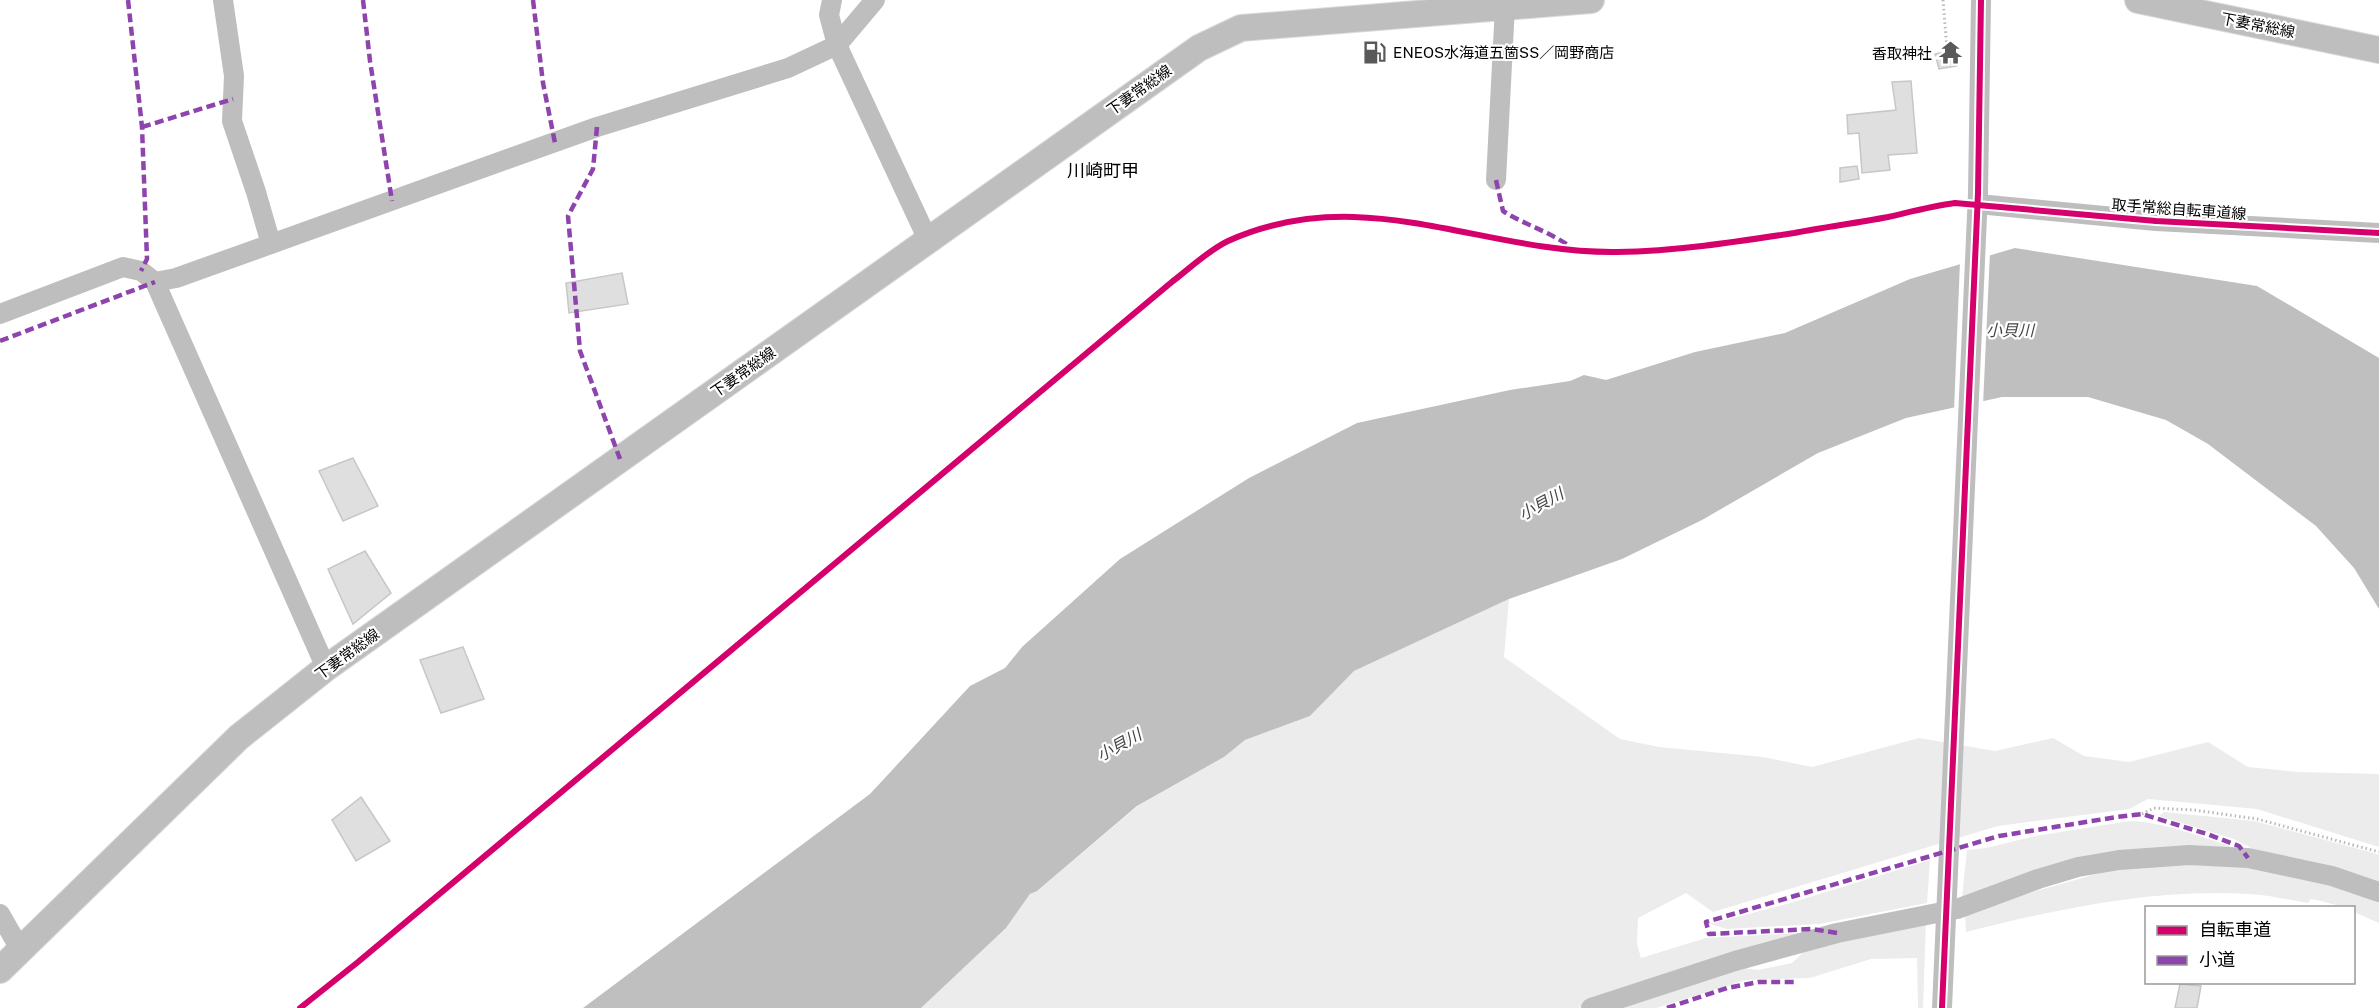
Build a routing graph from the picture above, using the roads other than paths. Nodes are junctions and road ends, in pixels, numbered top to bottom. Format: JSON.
{"nodes":[{"id":1,"x":223,"y":0,"type":"edge"},
{"id":2,"x":832,"y":0,"type":"edge"},
{"id":3,"x":875,"y":0,"type":"edge"},
{"id":4,"x":1591,"y":0,"type":"edge"},
{"id":5,"x":1981,"y":0,"type":"edge"},
{"id":6,"x":2138,"y":0,"type":"edge"},
{"id":7,"x":1473,"y":5,"type":"edge"},
{"id":8,"x":1505,"y":6,"type":"junction"},
{"id":9,"x":837,"y":45,"type":"junction"},
{"id":10,"x":2379,"y":50,"type":"edge"},
{"id":11,"x":1496,"y":180,"type":"dead end"},
{"id":12,"x":1977,"y":213,"type":"junction"},
{"id":13,"x":2379,"y":233,"type":"edge"},
{"id":14,"x":928,"y":240,"type":"junction"},
{"id":15,"x":271,"y":244,"type":"junction"},
{"id":16,"x":155,"y":282,"type":"junction"},
{"id":17,"x":0,"y":314,"type":"edge"},
{"id":18,"x":326,"y":668,"type":"junction"},
{"id":19,"x":2379,"y":892,"type":"edge"},
{"id":20,"x":1946,"y":902,"type":"junction"},
{"id":21,"x":0,"y":914,"type":"edge"},
{"id":22,"x":20,"y":949,"type":"junction"},
{"id":23,"x":0,"y":970,"type":"edge"},
{"id":24,"x":1591,"y":1008,"type":"edge"},
{"id":25,"x":1942,"y":1008,"type":"edge"}],
"edges":[{"from":1,"to":15,"type":"street"},
{"from":2,"to":9,"type":"street"},
{"from":3,"to":9,"type":"street"},
{"from":4,"to":8,"type":"main road","name":"下妻常総線"},
{"from":5,"to":12,"type":"street"},
{"from":6,"to":10,"type":"main road","name":"下妻常総線"},
{"from":7,"to":8,"type":"main road","name":"下妻常総線"},
{"from":7,"to":14,"type":"main road","name":"下妻常総線"},
{"from":8,"to":11,"type":"street"},
{"from":9,"to":14,"type":"street"},
{"from":9,"to":15,"type":"street"},
{"from":12,"to":13,"type":"street","name":"取手常総自転車道線"},
{"from":12,"to":20,"type":"street"},
{"from":14,"to":18,"type":"main road","name":"下妻常総線"},
{"from":15,"to":16,"type":"street"},
{"from":16,"to":17,"type":"street"},
{"from":16,"to":18,"type":"street"},
{"from":18,"to":22,"type":"main road","name":"下妻常総線"},
{"from":19,"to":20,"type":"street"},
{"from":20,"to":24,"type":"street"},
{"from":20,"to":25,"type":"street"},
{"from":21,"to":22,"type":"street"},
{"from":22,"to":23,"type":"main road","name":"下妻常総線"}]}
